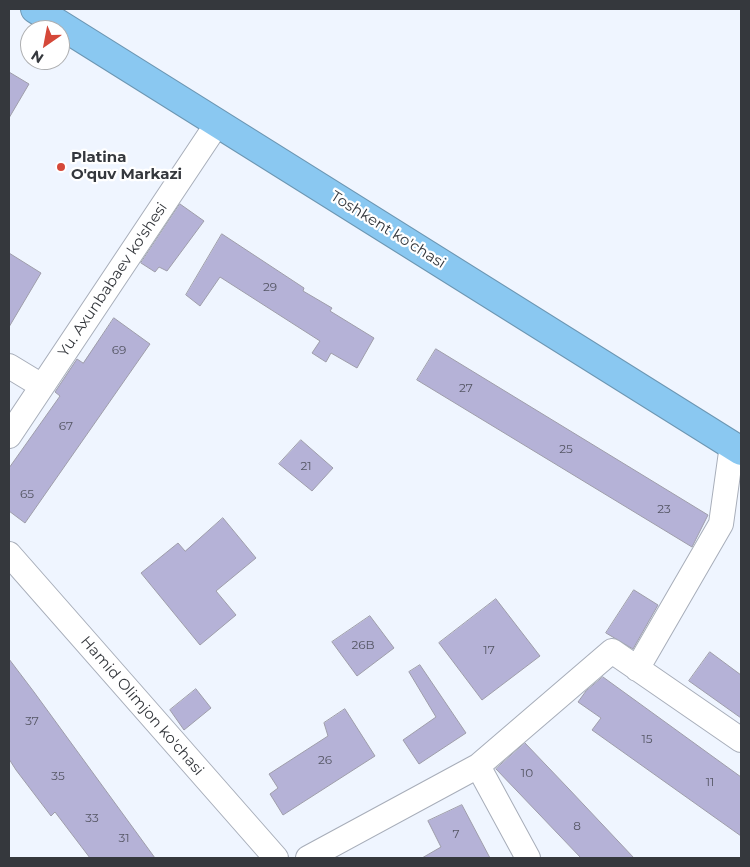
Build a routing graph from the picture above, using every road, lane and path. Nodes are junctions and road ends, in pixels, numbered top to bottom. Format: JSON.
{"nodes":[{"id":1,"x":35,"y":9,"type":"edge"},
{"id":2,"x":217,"y":124,"type":"junction"},
{"id":3,"x":9,"y":366,"type":"edge"},
{"id":4,"x":42,"y":386,"type":"junction"},
{"id":5,"x":9,"y":436,"type":"edge"},
{"id":6,"x":737,"y":448,"type":"edge"},
{"id":7,"x":9,"y":554,"type":"edge"},
{"id":8,"x":637,"y":669,"type":"junction"},
{"id":9,"x":741,"y":740,"type":"edge"},
{"id":10,"x":478,"y":766,"type":"junction"},
{"id":11,"x":276,"y":858,"type":"edge"},
{"id":12,"x":308,"y":858,"type":"edge"},
{"id":13,"x":528,"y":858,"type":"edge"}],
"edges":[{"from":1,"to":2,"type":"highway","name":"Toshkent ko'chasi"},
{"from":2,"to":4,"type":"street","name":"Yu. Axunbabaev ko'shesi"},
{"from":2,"to":6,"type":"highway","name":"Toshkent ko'chasi"},
{"from":3,"to":4,"type":"street"},
{"from":4,"to":5,"type":"street","name":"Yu. Axunbabaev ko'shesi"},
{"from":6,"to":8,"type":"street"},
{"from":7,"to":11,"type":"street","name":"Hamid Olimjon ko'chasi"},
{"from":8,"to":9,"type":"street"},
{"from":8,"to":10,"type":"street"},
{"from":10,"to":12,"type":"street"},
{"from":10,"to":13,"type":"street"}]}
